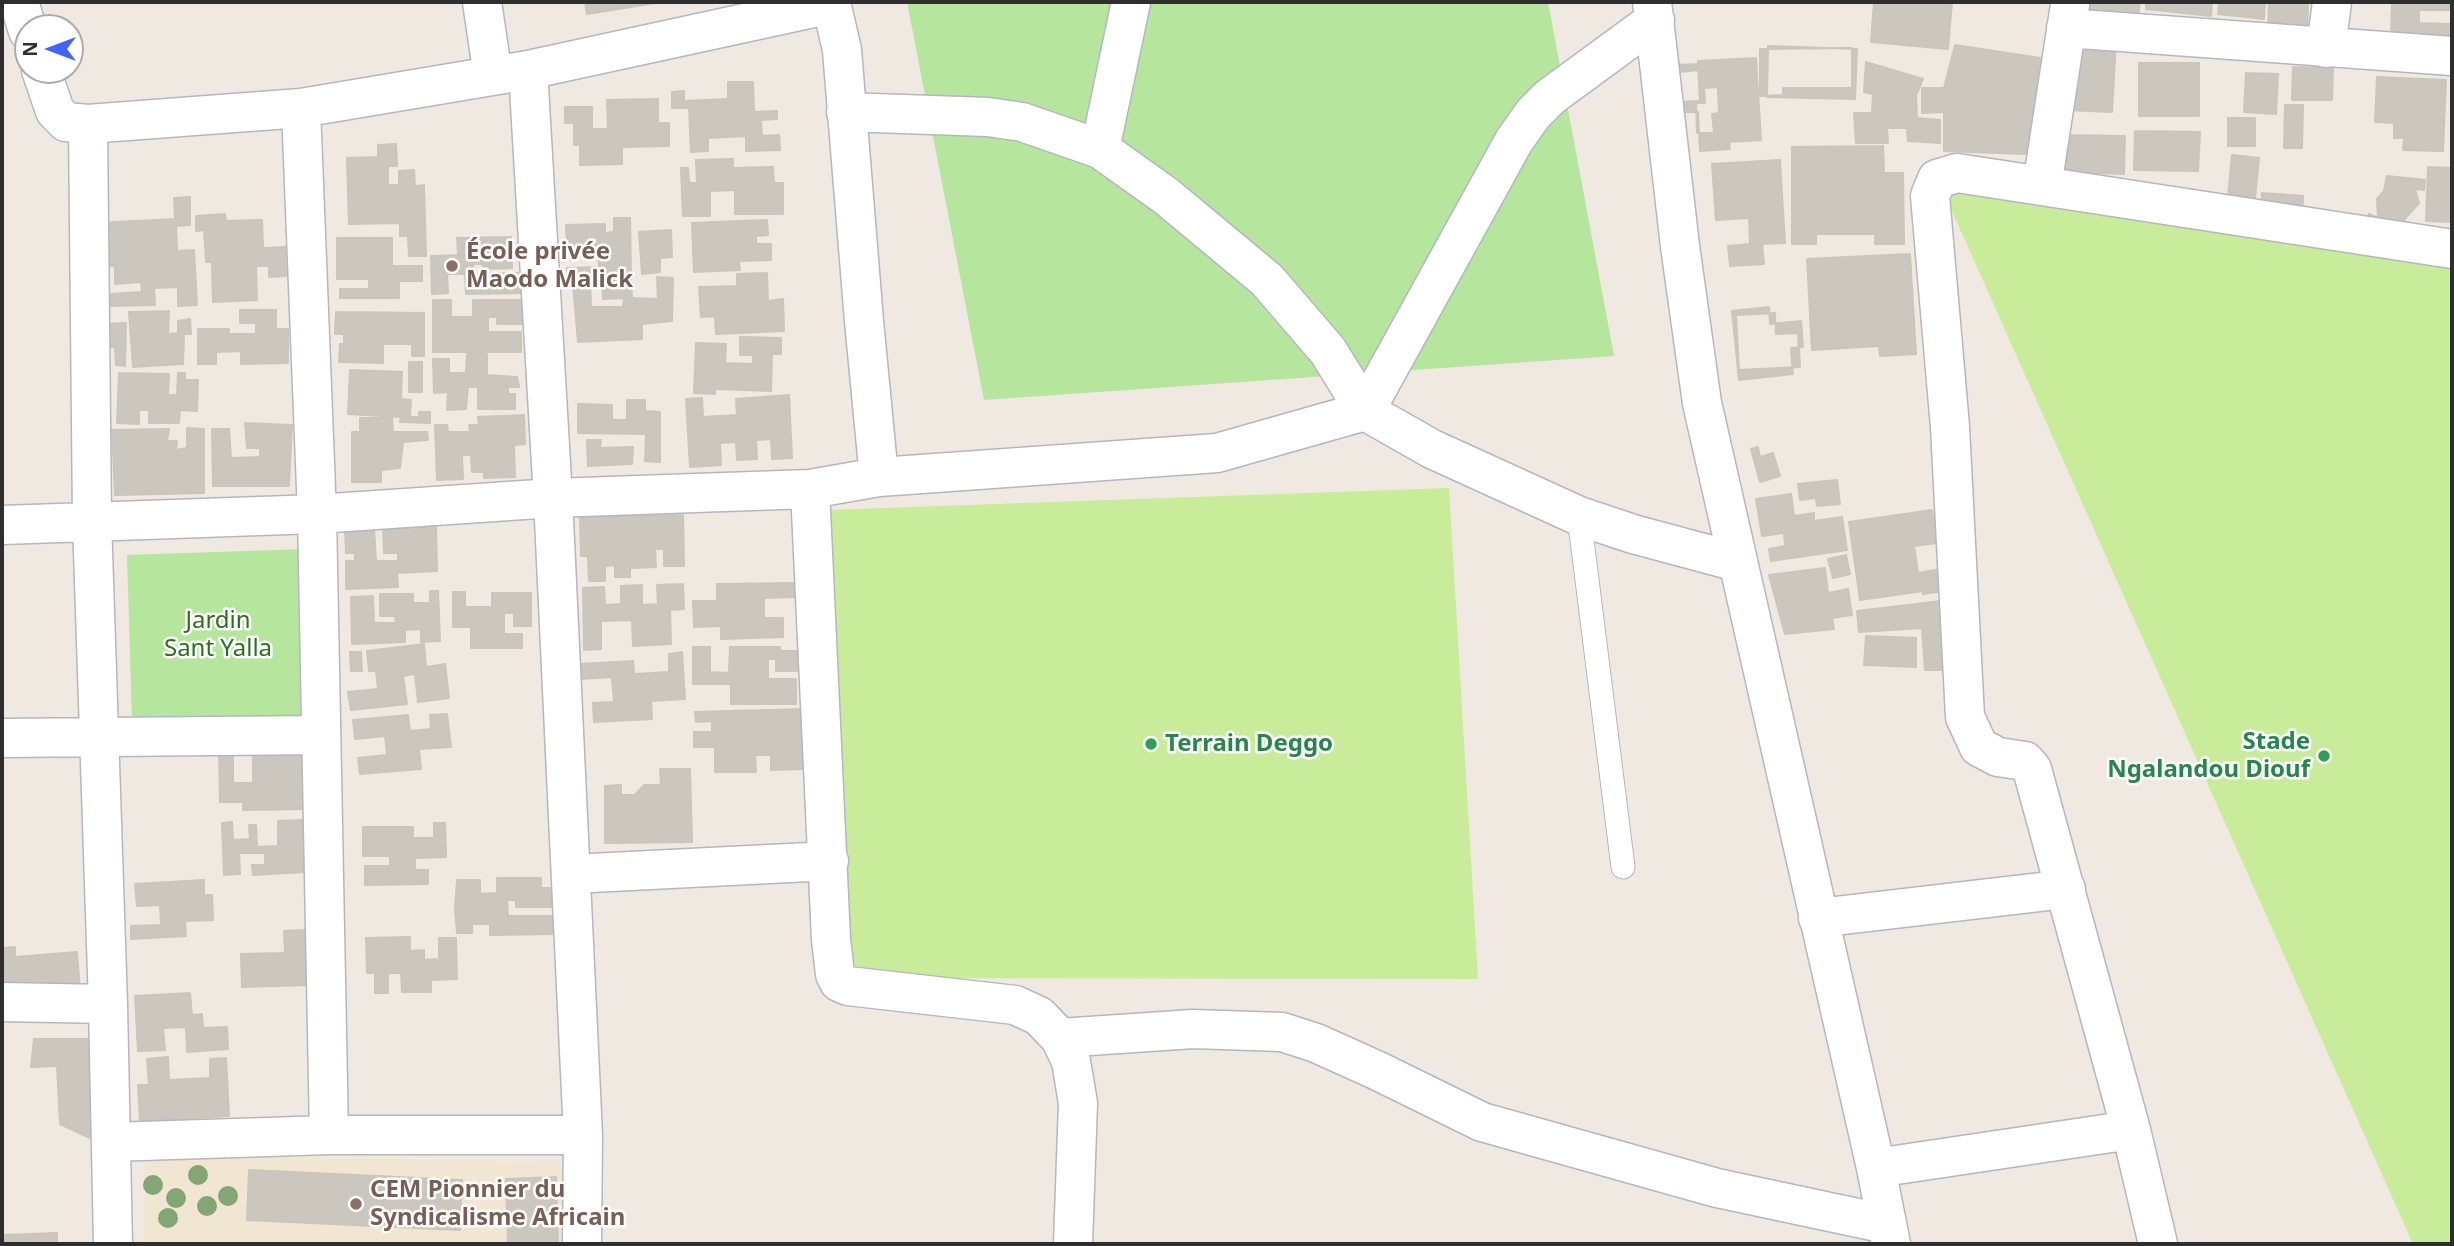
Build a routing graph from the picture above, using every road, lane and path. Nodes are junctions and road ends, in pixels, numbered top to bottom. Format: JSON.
{"nodes":[{"id":1,"x":482,"y":2,"type":"edge"},
{"id":2,"x":1131,"y":2,"type":"edge"},
{"id":3,"x":2332,"y":2,"type":"edge"},
{"id":4,"x":831,"y":3,"type":"edge"},
{"id":5,"x":1653,"y":11,"type":"edge"},
{"id":6,"x":2068,"y":15,"type":"edge"},
{"id":7,"x":2326,"y":48,"type":"junction"},
{"id":8,"x":2452,"y":56,"type":"edge"},
{"id":9,"x":511,"y":73,"type":"junction"},
{"id":10,"x":46,"y":84,"type":"edge"},
{"id":11,"x":301,"y":108,"type":"junction"},
{"id":12,"x":846,"y":112,"type":"junction"},
{"id":13,"x":88,"y":124,"type":"junction"},
{"id":14,"x":1100,"y":149,"type":"junction"},
{"id":15,"x":2042,"y":186,"type":"junction"},
{"id":16,"x":2452,"y":249,"type":"edge"},
{"id":17,"x":1365,"y":411,"type":"junction"},
{"id":18,"x":879,"y":477,"type":"junction"},
{"id":19,"x":810,"y":489,"type":"junction"},
{"id":20,"x":553,"y":498,"type":"junction"},
{"id":21,"x":317,"y":514,"type":"junction"},
{"id":22,"x":1579,"y":516,"type":"junction"},
{"id":23,"x":92,"y":522,"type":"junction"},
{"id":24,"x":2,"y":525,"type":"edge"},
{"id":25,"x":1737,"y":562,"type":"junction"},
{"id":26,"x":321,"y":735,"type":"junction"},
{"id":27,"x":99,"y":736,"type":"junction"},
{"id":28,"x":2,"y":738,"type":"edge"},
{"id":29,"x":829,"y":861,"type":"junction"},
{"id":30,"x":1623,"y":867,"type":"dead end"},
{"id":31,"x":571,"y":874,"type":"junction"},
{"id":32,"x":2066,"y":889,"type":"junction"},
{"id":33,"x":1818,"y":918,"type":"junction"},
{"id":34,"x":2,"y":1002,"type":"edge"},
{"id":35,"x":108,"y":1004,"type":"junction"},
{"id":36,"x":1060,"y":1038,"type":"junction"},
{"id":37,"x":2131,"y":1130,"type":"junction"},
{"id":38,"x":329,"y":1135,"type":"junction"},
{"id":39,"x":583,"y":1135,"type":"junction"},
{"id":40,"x":111,"y":1142,"type":"junction"},
{"id":41,"x":1877,"y":1168,"type":"junction"},
{"id":42,"x":1888,"y":1234,"type":"edge"},
{"id":43,"x":113,"y":1244,"type":"edge"},
{"id":44,"x":582,"y":1244,"type":"edge"},
{"id":45,"x":1073,"y":1244,"type":"edge"},
{"id":46,"x":2158,"y":1244,"type":"edge"}],
"edges":[{"from":1,"to":9,"type":"street"},
{"from":2,"to":14,"type":"street"},
{"from":3,"to":7,"type":"street"},
{"from":4,"to":9,"type":"street"},
{"from":4,"to":12,"type":"street"},
{"from":5,"to":17,"type":"street"},
{"from":5,"to":25,"type":"street"},
{"from":6,"to":7,"type":"street"},
{"from":6,"to":15,"type":"street"},
{"from":7,"to":8,"type":"street"},
{"from":9,"to":11,"type":"street"},
{"from":9,"to":20,"type":"street"},
{"from":10,"to":13,"type":"street"},
{"from":11,"to":13,"type":"street"},
{"from":11,"to":21,"type":"street"},
{"from":12,"to":14,"type":"street"},
{"from":12,"to":18,"type":"street"},
{"from":13,"to":23,"type":"street"},
{"from":14,"to":17,"type":"street"},
{"from":15,"to":16,"type":"street"},
{"from":15,"to":32,"type":"street"},
{"from":17,"to":18,"type":"street"},
{"from":17,"to":22,"type":"street"},
{"from":18,"to":19,"type":"street"},
{"from":19,"to":20,"type":"street"},
{"from":19,"to":29,"type":"street"},
{"from":20,"to":21,"type":"street"},
{"from":20,"to":31,"type":"street"},
{"from":21,"to":23,"type":"street"},
{"from":21,"to":26,"type":"street"},
{"from":22,"to":25,"type":"street"},
{"from":22,"to":30,"type":"lane"},
{"from":23,"to":24,"type":"street"},
{"from":23,"to":27,"type":"street"},
{"from":25,"to":33,"type":"street"},
{"from":26,"to":27,"type":"street"},
{"from":26,"to":38,"type":"street"},
{"from":27,"to":28,"type":"street"},
{"from":27,"to":35,"type":"street"},
{"from":29,"to":31,"type":"street"},
{"from":29,"to":36,"type":"street"},
{"from":31,"to":39,"type":"street"},
{"from":32,"to":33,"type":"street"},
{"from":32,"to":37,"type":"street"},
{"from":33,"to":41,"type":"street"},
{"from":34,"to":35,"type":"street"},
{"from":35,"to":40,"type":"street"},
{"from":36,"to":42,"type":"street"},
{"from":36,"to":45,"type":"street"},
{"from":37,"to":41,"type":"street"},
{"from":37,"to":46,"type":"street"},
{"from":38,"to":39,"type":"street"},
{"from":38,"to":40,"type":"street"},
{"from":39,"to":44,"type":"street"},
{"from":40,"to":43,"type":"street"},
{"from":41,"to":42,"type":"street"}]}
